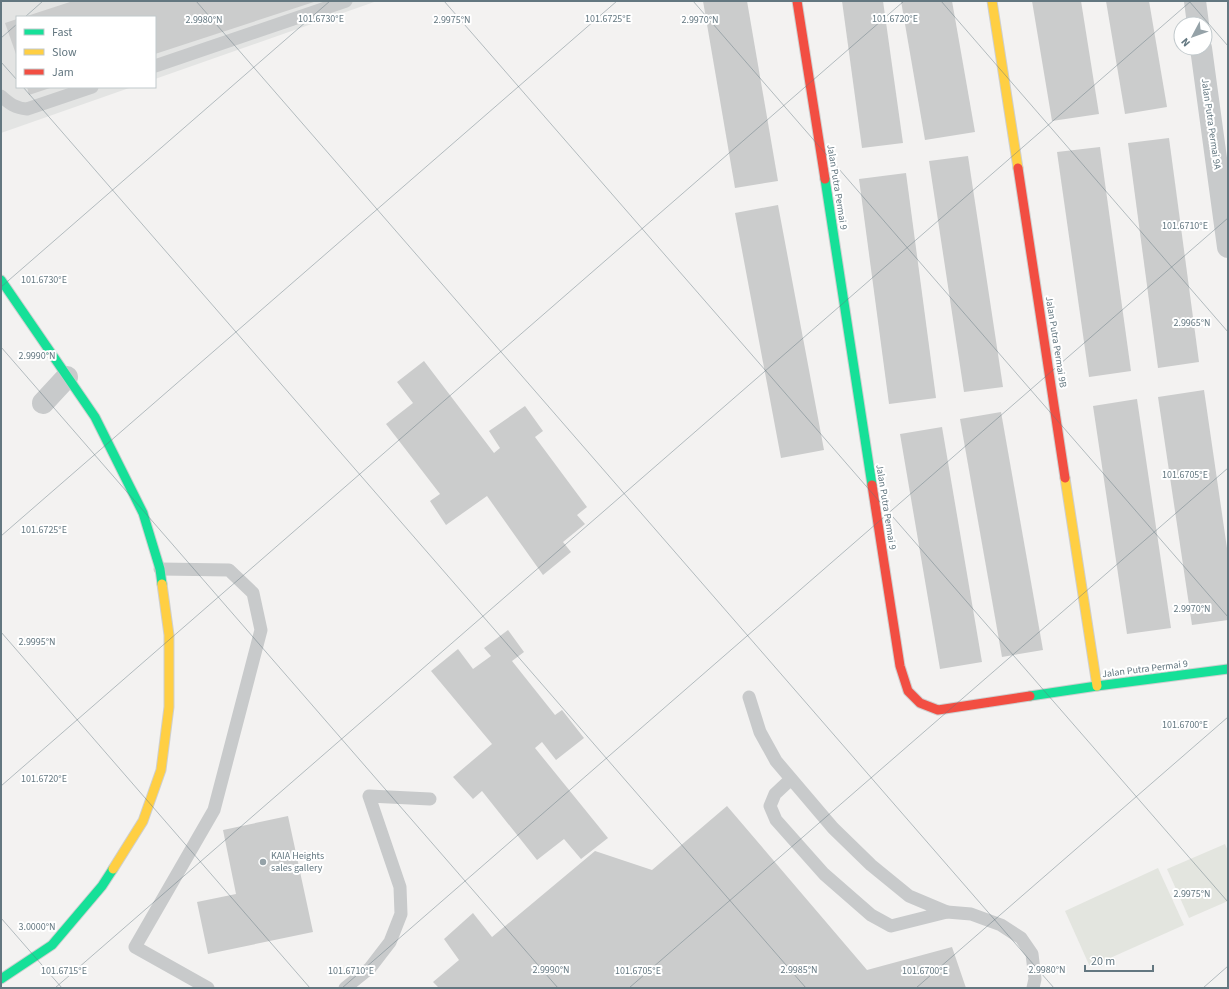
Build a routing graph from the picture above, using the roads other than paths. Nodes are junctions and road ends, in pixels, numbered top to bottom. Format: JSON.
{"nodes":[{"id":1,"x":346,"y":1,"type":"edge"},
{"id":2,"x":797,"y":1,"type":"edge"},
{"id":3,"x":992,"y":1,"type":"edge"},
{"id":4,"x":1195,"y":1,"type":"edge"},
{"id":5,"x":1197,"y":16,"type":"edge"},
{"id":6,"x":1202,"y":56,"type":"edge"},
{"id":7,"x":156,"y":66,"type":"edge"},
{"id":8,"x":89,"y":88,"type":"edge"},
{"id":9,"x":1,"y":96,"type":"edge"},
{"id":10,"x":1228,"y":247,"type":"edge"},
{"id":11,"x":1,"y":280,"type":"edge"},
{"id":12,"x":67,"y":377,"type":"junction"},
{"id":13,"x":43,"y":403,"type":"dead end"},
{"id":14,"x":160,"y":569,"type":"junction"},
{"id":15,"x":1228,"y":669,"type":"edge"},
{"id":16,"x":1097,"y":686,"type":"junction"},
{"id":17,"x":749,"y":697,"type":"dead end"},
{"id":18,"x":791,"y":779,"type":"junction"},
{"id":19,"x":430,"y":799,"type":"dead end"},
{"id":20,"x":947,"y":912,"type":"junction"},
{"id":21,"x":1,"y":979,"type":"edge"},
{"id":22,"x":208,"y":988,"type":"edge"},
{"id":23,"x":345,"y":988,"type":"edge"},
{"id":24,"x":1033,"y":988,"type":"edge"}],
"edges":[{"from":1,"to":7,"type":"lane"},
{"from":2,"to":16,"type":"street","name":"Jalan Putra Permai 9"},
{"from":3,"to":16,"type":"street","name":"Jalan Putra Permai 9B"},
{"from":4,"to":5,"type":"street"},
{"from":6,"to":10,"type":"street","name":"Jalan Putra Permai 9A"},
{"from":8,"to":9,"type":"lane"},
{"from":11,"to":12,"type":"street"},
{"from":12,"to":13,"type":"street"},
{"from":12,"to":14,"type":"street"},
{"from":14,"to":21,"type":"street"},
{"from":14,"to":22,"type":"lane"},
{"from":15,"to":16,"type":"street","name":"Jalan Putra Permai 9"},
{"from":17,"to":18,"type":"lane"},
{"from":18,"to":20,"type":"lane"},
{"from":18,"to":20,"type":"lane"},
{"from":19,"to":23,"type":"lane"},
{"from":20,"to":24,"type":"lane"}]}
